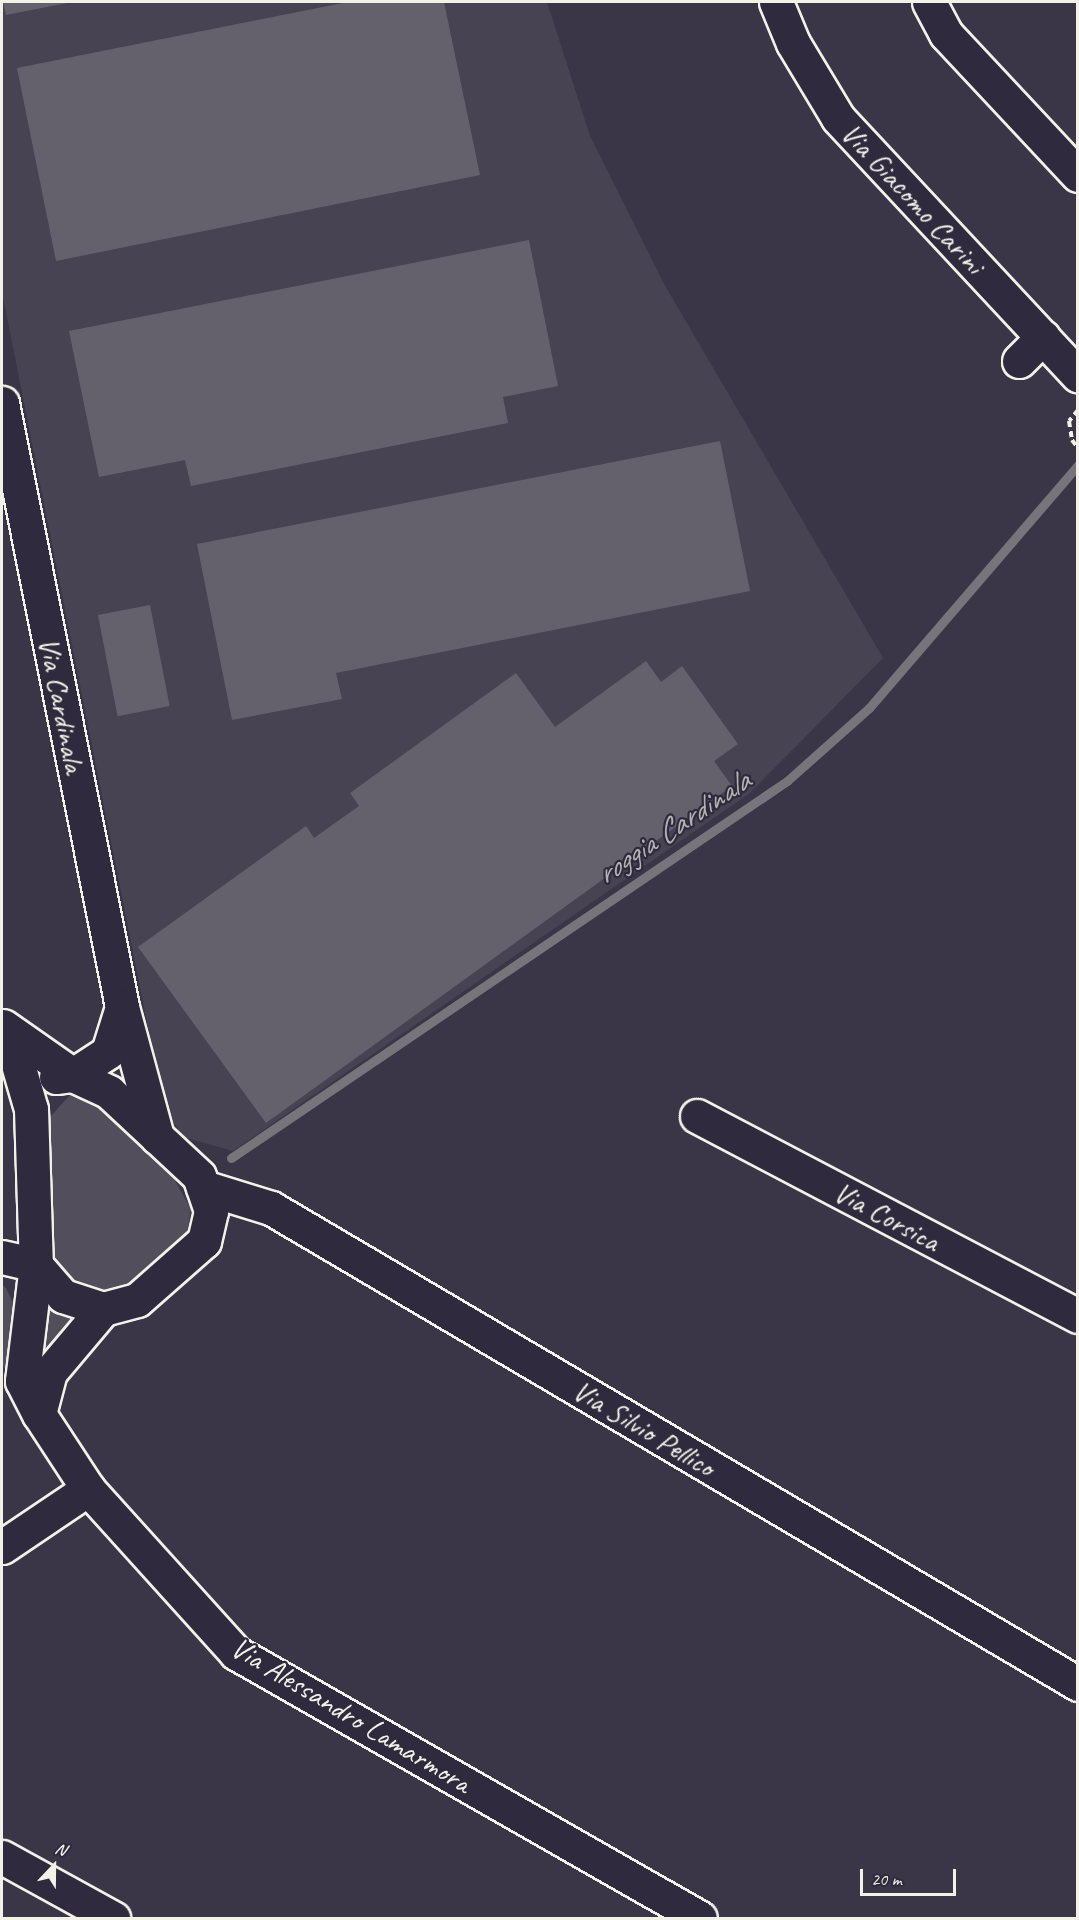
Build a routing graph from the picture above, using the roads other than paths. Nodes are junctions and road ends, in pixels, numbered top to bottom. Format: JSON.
{"nodes":[{"id":1,"x":776,"y":2,"type":"edge"},
{"id":2,"x":929,"y":2,"type":"edge"},
{"id":3,"x":1077,"y":175,"type":"edge"},
{"id":4,"x":1043,"y":337,"type":"junction"},
{"id":5,"x":1019,"y":361,"type":"dead end"},
{"id":6,"x":1077,"y":375,"type":"edge"},
{"id":7,"x":2,"y":403,"type":"edge"},
{"id":8,"x":122,"y":1007,"type":"junction"},
{"id":9,"x":5,"y":1027,"type":"edge"},
{"id":10,"x":73,"y":1075,"type":"junction"},
{"id":11,"x":32,"y":1109,"type":"junction"},
{"id":12,"x":697,"y":1116,"type":"dead end"},
{"id":13,"x":156,"y":1137,"type":"junction"},
{"id":14,"x":203,"y":1187,"type":"junction"},
{"id":15,"x":2,"y":1257,"type":"edge"},
{"id":16,"x":36,"y":1265,"type":"junction"},
{"id":17,"x":103,"y":1310,"type":"junction"},
{"id":18,"x":1077,"y":1316,"type":"edge"},
{"id":19,"x":39,"y":1414,"type":"junction"},
{"id":20,"x":88,"y":1488,"type":"junction"},
{"id":21,"x":2,"y":1547,"type":"edge"},
{"id":22,"x":1077,"y":1684,"type":"edge"},
{"id":23,"x":2,"y":1857,"type":"edge"},
{"id":24,"x":113,"y":1918,"type":"edge"},
{"id":25,"x":700,"y":1918,"type":"edge"}],
"edges":[{"from":1,"to":4,"type":"street","name":"Via Giacomo Carini"},
{"from":2,"to":3,"type":"street"},
{"from":4,"to":5,"type":"street"},
{"from":4,"to":6,"type":"street","name":"Via Giacomo Carini"},
{"from":7,"to":8,"type":"street","name":"Via Cardinala"},
{"from":8,"to":10,"type":"street","name":"Via Cardinala"},
{"from":8,"to":13,"type":"street","name":"Via Cardinala"},
{"from":9,"to":10,"type":"street"},
{"from":9,"to":11,"type":"street"},
{"from":10,"to":11,"type":"street"},
{"from":10,"to":13,"type":"street"},
{"from":11,"to":16,"type":"street"},
{"from":12,"to":18,"type":"street","name":"Via Corsica"},
{"from":13,"to":14,"type":"street"},
{"from":14,"to":17,"type":"street"},
{"from":14,"to":22,"type":"street","name":"Via Silvio Pellico"},
{"from":15,"to":16,"type":"street"},
{"from":16,"to":17,"type":"street"},
{"from":16,"to":19,"type":"street","name":"Via Alessandro Lamarmora"},
{"from":17,"to":19,"type":"street"},
{"from":19,"to":20,"type":"street","name":"Via Alessandro Lamarmora"},
{"from":20,"to":21,"type":"street"},
{"from":20,"to":25,"type":"street","name":"Via Alessandro Lamarmora"},
{"from":23,"to":24,"type":"street"}]}
